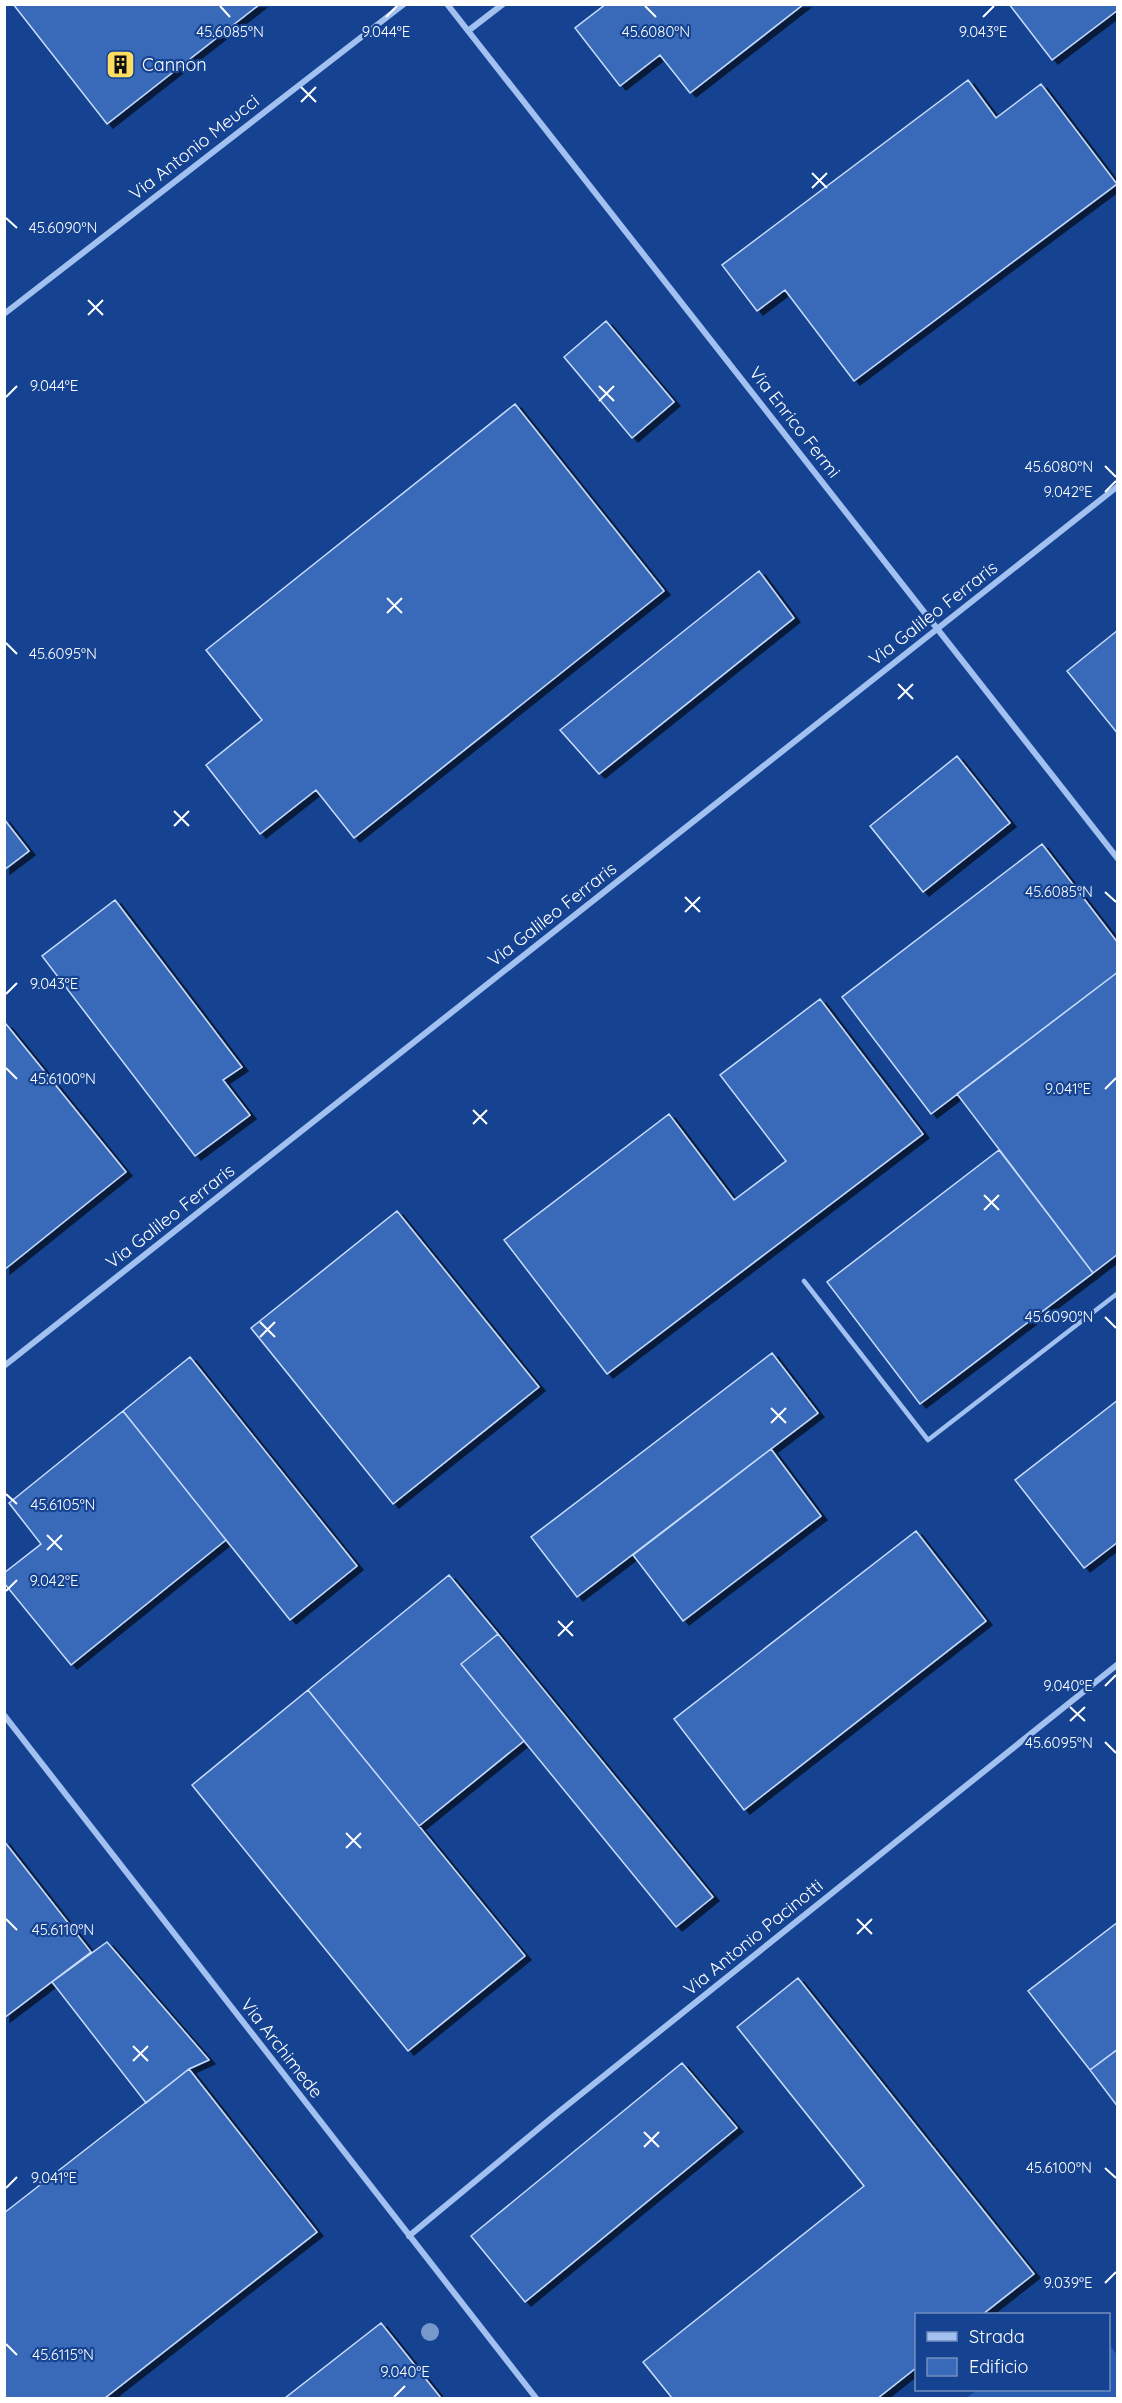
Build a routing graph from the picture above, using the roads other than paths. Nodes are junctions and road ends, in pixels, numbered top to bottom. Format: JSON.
{"nodes":[{"id":1,"x":404,"y":4,"type":"edge"},
{"id":2,"x":447,"y":4,"type":"edge"},
{"id":3,"x":503,"y":4,"type":"edge"},
{"id":4,"x":468,"y":31,"type":"junction"},
{"id":5,"x":4,"y":314,"type":"edge"},
{"id":6,"x":1118,"y":486,"type":"edge"},
{"id":7,"x":938,"y":628,"type":"junction"},
{"id":8,"x":1118,"y":858,"type":"edge"},
{"id":9,"x":804,"y":1281,"type":"dead end"},
{"id":10,"x":1118,"y":1293,"type":"edge"},
{"id":11,"x":4,"y":1366,"type":"edge"},
{"id":12,"x":1118,"y":1664,"type":"edge"},
{"id":13,"x":4,"y":1715,"type":"edge"},
{"id":14,"x":409,"y":2236,"type":"junction"},
{"id":15,"x":536,"y":2398,"type":"edge"}],
"edges":[{"from":1,"to":5,"type":"street","name":"Via Antonio Meucci"},
{"from":2,"to":4,"type":"street","name":"Via Enrico Fermi"},
{"from":3,"to":4,"type":"street"},
{"from":4,"to":7,"type":"street","name":"Via Enrico Fermi"},
{"from":6,"to":7,"type":"street","name":"Via Galileo Ferraris"},
{"from":7,"to":8,"type":"street","name":"Via Enrico Fermi"},
{"from":7,"to":11,"type":"street","name":"Via Galileo Ferraris"},
{"from":9,"to":10,"type":"lane"},
{"from":12,"to":14,"type":"street","name":"Via Antonio Pacinotti"},
{"from":13,"to":14,"type":"street","name":"Via Archimede"},
{"from":14,"to":15,"type":"street","name":"Via Archimede"}]}
